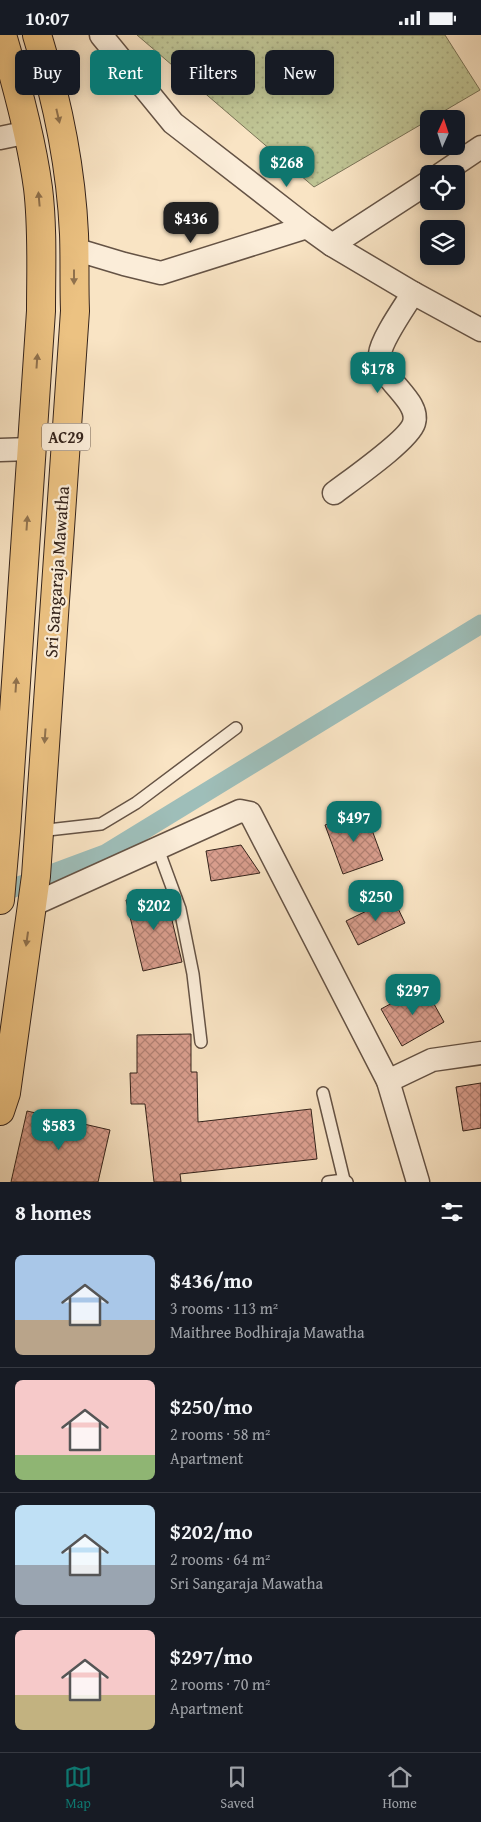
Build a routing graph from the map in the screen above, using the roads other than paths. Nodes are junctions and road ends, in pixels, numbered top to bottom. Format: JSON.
{"nodes":[{"id":1,"x":2,"y":35,"type":"edge"},
{"id":2,"x":37,"y":35,"type":"edge"},
{"id":3,"x":101,"y":35,"type":"edge"},
{"id":4,"x":29,"y":132,"type":"junction"},
{"id":5,"x":0,"y":138,"type":"edge"},
{"id":6,"x":481,"y":147,"type":"edge"},
{"id":7,"x":454,"y":165,"type":"edge"},
{"id":8,"x":420,"y":188,"type":"edge"},
{"id":9,"x":307,"y":227,"type":"junction"},
{"id":10,"x":332,"y":245,"type":"junction"},
{"id":11,"x":74,"y":249,"type":"junction"},
{"id":12,"x":413,"y":293,"type":"junction"},
{"id":13,"x":481,"y":330,"type":"edge"},
{"id":14,"x":32,"y":449,"type":"junction"},
{"id":15,"x":0,"y":450,"type":"edge"},
{"id":16,"x":334,"y":493,"type":"dead end"},
{"id":17,"x":236,"y":728,"type":"dead end"},
{"id":18,"x":38,"y":837,"type":"junction"},
{"id":19,"x":158,"y":849,"type":"junction"},
{"id":20,"x":1,"y":887,"type":"edge"},
{"id":21,"x":33,"y":898,"type":"junction"},
{"id":22,"x":201,"y":1042,"type":"dead end"},
{"id":23,"x":481,"y":1053,"type":"edge"},
{"id":24,"x":388,"y":1081,"type":"junction"},
{"id":25,"x":323,"y":1093,"type":"dead end"},
{"id":26,"x":2,"y":1098,"type":"edge"},
{"id":27,"x":346,"y":1181,"type":"edge"},
{"id":28,"x":328,"y":1182,"type":"edge"},
{"id":29,"x":418,"y":1182,"type":"edge"}],
"edges":[{"from":1,"to":4,"type":"main road","name":"Sri Sangaraja Mawatha","number":"AC29"},
{"from":2,"to":11,"type":"main road","name":"Sri Sangaraja Mawatha","number":"AC29","one_way":true},
{"from":3,"to":9,"type":"street"},
{"from":4,"to":5,"type":"street"},
{"from":14,"to":4,"type":"main road","name":"Sri Sangaraja Mawatha","number":"AC29","one_way":true},
{"from":6,"to":7,"type":"street"},
{"from":8,"to":10,"type":"street"},
{"from":9,"to":10,"type":"street"},
{"from":9,"to":11,"type":"street"},
{"from":10,"to":12,"type":"street"},
{"from":11,"to":18,"type":"main road","name":"Sri Sangaraja Mawatha","number":"AC29","one_way":true},
{"from":12,"to":13,"type":"street"},
{"from":12,"to":16,"type":"street"},
{"from":14,"to":15,"type":"street"},
{"from":20,"to":14,"type":"main road","name":"Sri Sangaraja Mawatha","number":"AC29","one_way":true},
{"from":17,"to":18,"type":"lane"},
{"from":18,"to":21,"type":"main road","name":"Sri Sangaraja Mawatha","number":"AC29"},
{"from":19,"to":21,"type":"street"},
{"from":19,"to":22,"type":"lane"},
{"from":19,"to":24,"type":"street"},
{"from":21,"to":26,"type":"main road","name":"Sri Sangaraja Mawatha","number":"AC29","one_way":true},
{"from":23,"to":24,"type":"street"},
{"from":24,"to":29,"type":"street"},
{"from":25,"to":27,"type":"lane"},
{"from":27,"to":28,"type":"lane"}]}
